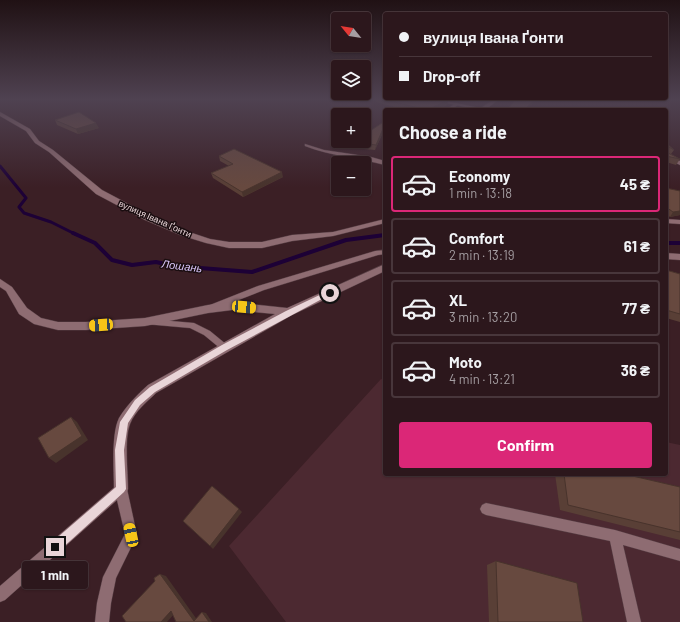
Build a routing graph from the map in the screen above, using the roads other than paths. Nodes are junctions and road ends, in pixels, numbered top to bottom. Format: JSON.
{"nodes":[{"id":1,"x":26,"y":129,"type":"edge"},
{"id":2,"x":307,"y":145,"type":"dead end"},
{"id":3,"x":668,"y":157,"type":"edge"},
{"id":4,"x":383,"y":162,"type":"edge"},
{"id":5,"x":680,"y":163,"type":"edge"},
{"id":6,"x":668,"y":221,"type":"edge"},
{"id":7,"x":383,"y":222,"type":"edge"},
{"id":8,"x":680,"y":222,"type":"edge"},
{"id":9,"x":383,"y":252,"type":"edge"},
{"id":10,"x":668,"y":256,"type":"edge"},
{"id":11,"x":680,"y":257,"type":"edge"},
{"id":12,"x":383,"y":268,"type":"edge"},
{"id":13,"x":0,"y":282,"type":"edge"},
{"id":14,"x":208,"y":309,"type":"junction"},
{"id":15,"x":288,"y":312,"type":"junction"},
{"id":16,"x":146,"y":322,"type":"junction"},
{"id":17,"x":224,"y":348,"type":"junction"},
{"id":18,"x":121,"y":489,"type":"junction"},
{"id":19,"x":486,"y":509,"type":"dead end"},
{"id":20,"x":615,"y":536,"type":"junction"},
{"id":21,"x":680,"y":555,"type":"edge"},
{"id":22,"x":0,"y":595,"type":"edge"},
{"id":23,"x":102,"y":622,"type":"edge"},
{"id":24,"x":634,"y":622,"type":"edge"}],
"edges":[{"from":1,"to":7,"type":"street","name":"вулиця Івана Ґонти"},
{"from":2,"to":4,"type":"lane"},
{"from":3,"to":5,"type":"street"},
{"from":6,"to":8,"type":"street"},
{"from":9,"to":14,"type":"lane"},
{"from":10,"to":11,"type":"street"},
{"from":12,"to":15,"type":"street"},
{"from":13,"to":16,"type":"street"},
{"from":14,"to":15,"type":"street"},
{"from":14,"to":16,"type":"street"},
{"from":15,"to":17,"type":"street"},
{"from":16,"to":17,"type":"lane"},
{"from":17,"to":18,"type":"street"},
{"from":18,"to":22,"type":"lane"},
{"from":18,"to":23,"type":"lane"},
{"from":19,"to":20,"type":"lane"},
{"from":20,"to":21,"type":"lane"},
{"from":20,"to":24,"type":"lane"}]}
